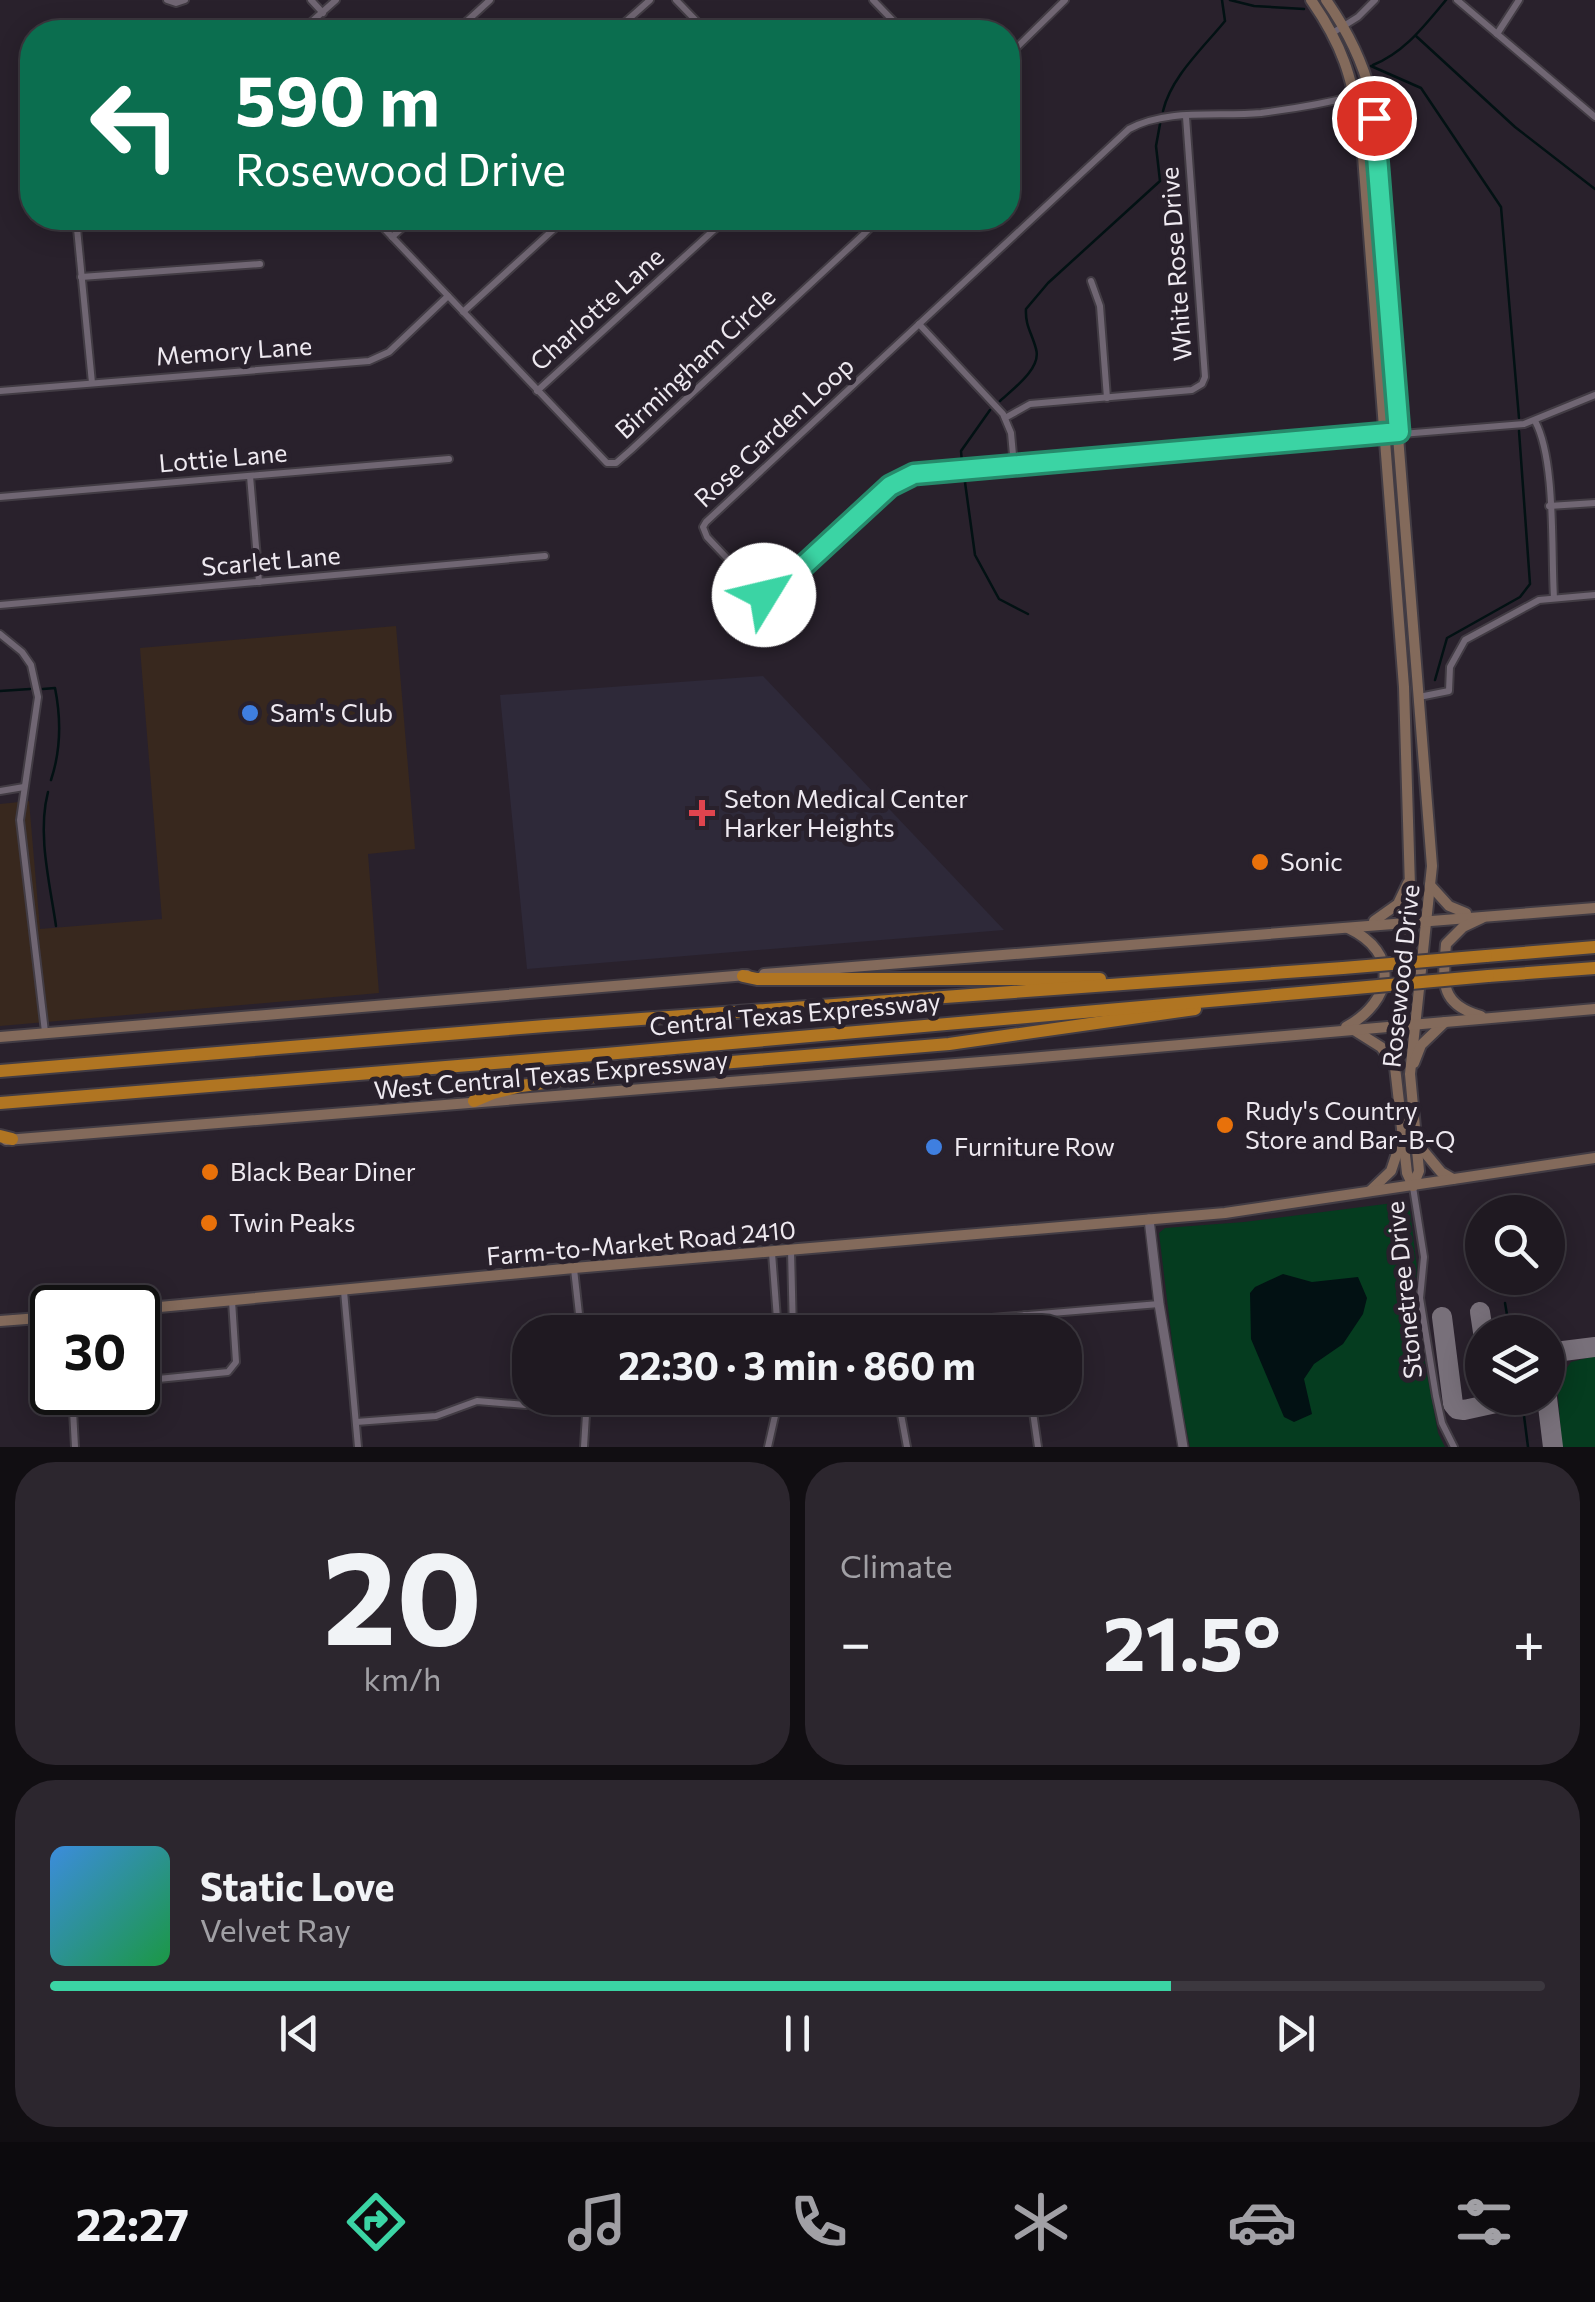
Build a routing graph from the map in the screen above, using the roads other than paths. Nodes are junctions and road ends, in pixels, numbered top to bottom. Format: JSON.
{"nodes":[{"id":1,"x":167,"y":0,"type":"edge"},
{"id":2,"x":186,"y":0,"type":"edge"},
{"id":3,"x":310,"y":0,"type":"edge"},
{"id":4,"x":336,"y":0,"type":"edge"},
{"id":5,"x":490,"y":0,"type":"edge"},
{"id":6,"x":650,"y":0,"type":"edge"},
{"id":7,"x":676,"y":0,"type":"edge"},
{"id":8,"x":873,"y":0,"type":"edge"},
{"id":9,"x":1066,"y":0,"type":"edge"},
{"id":10,"x":1311,"y":0,"type":"edge"},
{"id":11,"x":1326,"y":0,"type":"edge"},
{"id":12,"x":1375,"y":0,"type":"edge"},
{"id":13,"x":1457,"y":0,"type":"edge"},
{"id":14,"x":1518,"y":0,"type":"edge"},
{"id":15,"x":322,"y":12,"type":"junction"},
{"id":16,"x":313,"y":20,"type":"edge"},
{"id":17,"x":468,"y":20,"type":"edge"},
{"id":18,"x":628,"y":20,"type":"edge"},
{"id":19,"x":695,"y":20,"type":"edge"},
{"id":20,"x":892,"y":20,"type":"edge"},
{"id":21,"x":1339,"y":29,"type":"junction"},
{"id":22,"x":1497,"y":34,"type":"junction"},
{"id":23,"x":1020,"y":44,"type":"edge"},
{"id":24,"x":1355,"y":96,"type":"junction"},
{"id":25,"x":1595,"y":116,"type":"edge"},
{"id":26,"x":1186,"y":117,"type":"junction"},
{"id":27,"x":77,"y":230,"type":"edge"},
{"id":28,"x":385,"y":230,"type":"edge"},
{"id":29,"x":400,"y":230,"type":"edge"},
{"id":30,"x":553,"y":230,"type":"edge"},
{"id":31,"x":714,"y":230,"type":"edge"},
{"id":32,"x":868,"y":230,"type":"edge"},
{"id":33,"x":392,"y":237,"type":"junction"},
{"id":34,"x":260,"y":264,"type":"dead end"},
{"id":35,"x":81,"y":277,"type":"junction"},
{"id":36,"x":1091,"y":281,"type":"dead end"},
{"id":37,"x":448,"y":296,"type":"junction"},
{"id":38,"x":464,"y":312,"type":"junction"},
{"id":39,"x":919,"y":324,"type":"junction"},
{"id":40,"x":92,"y":383,"type":"junction"},
{"id":41,"x":537,"y":390,"type":"junction"},
{"id":42,"x":0,"y":391,"type":"edge"},
{"id":43,"x":1595,"y":394,"type":"edge"},
{"id":44,"x":1107,"y":398,"type":"junction"},
{"id":45,"x":1005,"y":418,"type":"junction"},
{"id":46,"x":1535,"y":421,"type":"junction"},
{"id":47,"x":1399,"y":432,"type":"junction"},
{"id":48,"x":1384,"y":434,"type":"junction"},
{"id":49,"x":449,"y":459,"type":"dead end"},
{"id":50,"x":1014,"y":466,"type":"junction"},
{"id":51,"x":250,"y":476,"type":"junction"},
{"id":52,"x":0,"y":496,"type":"edge"},
{"id":53,"x":1595,"y":503,"type":"edge"},
{"id":54,"x":1550,"y":506,"type":"junction"},
{"id":55,"x":544,"y":556,"type":"dead end"},
{"id":56,"x":258,"y":582,"type":"junction"},
{"id":57,"x":1595,"y":595,"type":"edge"},
{"id":58,"x":1554,"y":598,"type":"junction"},
{"id":59,"x":0,"y":604,"type":"edge"},
{"id":60,"x":0,"y":634,"type":"edge"},
{"id":61,"x":1419,"y":697,"type":"junction"},
{"id":62,"x":24,"y":786,"type":"junction"},
{"id":63,"x":0,"y":792,"type":"edge"},
{"id":64,"x":1410,"y":877,"type":"junction"},
{"id":65,"x":1430,"y":885,"type":"junction"},
{"id":66,"x":1595,"y":908,"type":"edge"},
{"id":67,"x":1482,"y":916,"type":"junction"},
{"id":68,"x":1411,"y":920,"type":"junction"},
{"id":69,"x":1426,"y":920,"type":"junction"},
{"id":70,"x":1366,"y":924,"type":"junction"},
{"id":71,"x":1344,"y":926,"type":"junction"},
{"id":72,"x":1595,"y":947,"type":"edge"},
{"id":73,"x":1595,"y":968,"type":"edge"},
{"id":74,"x":743,"y":976,"type":"junction"},
{"id":75,"x":1126,"y":984,"type":"junction"},
{"id":76,"x":1221,"y":1000,"type":"junction"},
{"id":77,"x":1595,"y":1009,"type":"edge"},
{"id":78,"x":1488,"y":1018,"type":"junction"},
{"id":79,"x":1446,"y":1022,"type":"junction"},
{"id":80,"x":1413,"y":1025,"type":"junction"},
{"id":81,"x":1400,"y":1026,"type":"junction"},
{"id":82,"x":1347,"y":1030,"type":"junction"},
{"id":83,"x":45,"y":1034,"type":"junction"},
{"id":84,"x":0,"y":1037,"type":"edge"},
{"id":85,"x":1395,"y":1067,"type":"junction"},
{"id":86,"x":0,"y":1071,"type":"edge"},
{"id":87,"x":1410,"y":1074,"type":"junction"},
{"id":88,"x":474,"y":1101,"type":"junction"},
{"id":89,"x":0,"y":1103,"type":"edge"},
{"id":90,"x":4,"y":1139,"type":"edge"},
{"id":91,"x":1402,"y":1139,"type":"junction"},
{"id":92,"x":1415,"y":1142,"type":"junction"},
{"id":93,"x":1595,"y":1158,"type":"edge"},
{"id":94,"x":1454,"y":1180,"type":"junction"},
{"id":95,"x":1413,"y":1186,"type":"junction"},
{"id":96,"x":1368,"y":1193,"type":"junction"},
{"id":97,"x":1149,"y":1219,"type":"junction"},
{"id":98,"x":792,"y":1251,"type":"junction"},
{"id":99,"x":772,"y":1253,"type":"junction"},
{"id":100,"x":574,"y":1268,"type":"junction"},
{"id":101,"x":344,"y":1290,"type":"junction"},
{"id":102,"x":232,"y":1300,"type":"junction"},
{"id":103,"x":1159,"y":1304,"type":"junction"},
{"id":104,"x":160,"y":1307,"type":"edge"},
{"id":105,"x":579,"y":1315,"type":"edge"},
{"id":106,"x":777,"y":1315,"type":"edge"},
{"id":107,"x":793,"y":1315,"type":"edge"},
{"id":108,"x":1025,"y":1315,"type":"edge"},
{"id":109,"x":30,"y":1319,"type":"edge"},
{"id":110,"x":0,"y":1322,"type":"edge"},
{"id":111,"x":160,"y":1380,"type":"edge"},
{"id":112,"x":512,"y":1404,"type":"edge"},
{"id":113,"x":73,"y":1415,"type":"edge"},
{"id":114,"x":588,"y":1415,"type":"edge"},
{"id":115,"x":775,"y":1415,"type":"edge"},
{"id":116,"x":901,"y":1415,"type":"edge"},
{"id":117,"x":1033,"y":1415,"type":"edge"},
{"id":118,"x":356,"y":1422,"type":"junction"},
{"id":119,"x":75,"y":1447,"type":"edge"},
{"id":120,"x":358,"y":1447,"type":"edge"},
{"id":121,"x":584,"y":1447,"type":"edge"},
{"id":122,"x":768,"y":1447,"type":"edge"},
{"id":123,"x":907,"y":1447,"type":"edge"},
{"id":124,"x":1038,"y":1447,"type":"edge"},
{"id":125,"x":1183,"y":1447,"type":"edge"},
{"id":126,"x":1454,"y":1447,"type":"edge"}],
"edges":[{"from":1,"to":2,"type":"street"},
{"from":3,"to":15,"type":"street"},
{"from":4,"to":15,"type":"street"},
{"from":5,"to":17,"type":"street"},
{"from":6,"to":18,"type":"street"},
{"from":7,"to":19,"type":"street"},
{"from":8,"to":20,"type":"street"},
{"from":9,"to":23,"type":"street"},
{"from":10,"to":21,"type":"main road","name":"Rosewood Drive"},
{"from":11,"to":21,"type":"main road","name":"Rosewood Drive"},
{"from":12,"to":21,"type":"street"},
{"from":13,"to":22,"type":"street"},
{"from":14,"to":22,"type":"street"},
{"from":15,"to":16,"type":"street"},
{"from":21,"to":24,"type":"main road","name":"Rosewood Drive"},
{"from":21,"to":47,"type":"main road","name":"Rosewood Drive"},
{"from":22,"to":25,"type":"street"},
{"from":24,"to":26,"type":"street","name":"Rose Garden Loop"},
{"from":24,"to":48,"type":"main road","name":"Rosewood Drive"},
{"from":26,"to":39,"type":"street","name":"Rose Garden Loop"},
{"from":26,"to":44,"type":"street","name":"White Rose Drive"},
{"from":27,"to":35,"type":"street"},
{"from":28,"to":33,"type":"street","name":"Birmingham Circle"},
{"from":29,"to":33,"type":"street"},
{"from":30,"to":38,"type":"street"},
{"from":31,"to":41,"type":"street","name":"Charlotte Lane"},
{"from":32,"to":41,"type":"street","name":"Birmingham Circle"},
{"from":33,"to":37,"type":"street","name":"Birmingham Circle"},
{"from":34,"to":35,"type":"street"},
{"from":35,"to":40,"type":"street"},
{"from":36,"to":44,"type":"street"},
{"from":37,"to":38,"type":"street","name":"Birmingham Circle"},
{"from":37,"to":40,"type":"street","name":"Memory Lane"},
{"from":38,"to":41,"type":"street","name":"Birmingham Circle"},
{"from":39,"to":45,"type":"street"},
{"from":39,"to":50,"type":"street","name":"Rose Garden Loop"},
{"from":40,"to":42,"type":"street","name":"Memory Lane"},
{"from":43,"to":46,"type":"street","name":"Rose Garden Loop"},
{"from":44,"to":45,"type":"street","name":"White Rose Drive"},
{"from":45,"to":50,"type":"street"},
{"from":46,"to":47,"type":"street","name":"Rose Garden Loop"},
{"from":46,"to":54,"type":"street"},
{"from":47,"to":48,"type":"street","name":"Rose Garden Loop"},
{"from":47,"to":61,"type":"main road","name":"Rosewood Drive"},
{"from":48,"to":50,"type":"street","name":"Rose Garden Loop"},
{"from":48,"to":64,"type":"main road","name":"Rosewood Drive"},
{"from":49,"to":51,"type":"street","name":"Lottie Lane"},
{"from":51,"to":52,"type":"street","name":"Lottie Lane"},
{"from":51,"to":56,"type":"street"},
{"from":53,"to":54,"type":"street"},
{"from":54,"to":58,"type":"street"},
{"from":55,"to":56,"type":"street","name":"Scarlet Lane"},
{"from":56,"to":59,"type":"street","name":"Scarlet Lane"},
{"from":57,"to":58,"type":"street"},
{"from":58,"to":61,"type":"street"},
{"from":60,"to":62,"type":"street"},
{"from":61,"to":65,"type":"main road","name":"Rosewood Drive"},
{"from":62,"to":63,"type":"street"},
{"from":62,"to":83,"type":"street"},
{"from":64,"to":68,"type":"main road","name":"Rosewood Drive"},
{"from":64,"to":70,"type":"main road"},
{"from":65,"to":67,"type":"main road"},
{"from":65,"to":69,"type":"main road","name":"Rosewood Drive"},
{"from":66,"to":67,"type":"main road"},
{"from":67,"to":69,"type":"main road"},
{"from":67,"to":78,"type":"main road"},
{"from":68,"to":69,"type":"main road"},
{"from":68,"to":70,"type":"main road"},
{"from":68,"to":81,"type":"main road","name":"Rosewood Drive"},
{"from":69,"to":80,"type":"main road","name":"Rosewood Drive"},
{"from":70,"to":71,"type":"main road"},
{"from":71,"to":74,"type":"main road"},
{"from":71,"to":82,"type":"main road"},
{"from":72,"to":75,"type":"highway","name":"Central Texas Expressway","bridge":true},
{"from":73,"to":76,"type":"highway","name":"Central Texas Expressway","bridge":true},
{"from":74,"to":75,"type":"highway"},
{"from":74,"to":83,"type":"main road"},
{"from":75,"to":86,"type":"highway","name":"Central Texas Expressway"},
{"from":76,"to":88,"type":"highway"},
{"from":76,"to":89,"type":"highway","name":"Central Texas Expressway"},
{"from":77,"to":78,"type":"main road","name":"West Central Texas Expressway"},
{"from":78,"to":79,"type":"main road","name":"West Central Texas Expressway"},
{"from":79,"to":80,"type":"main road","name":"West Central Texas Expressway"},
{"from":79,"to":87,"type":"main road"},
{"from":80,"to":81,"type":"main road","name":"West Central Texas Expressway"},
{"from":80,"to":87,"type":"main road","name":"Rosewood Drive"},
{"from":81,"to":82,"type":"main road","name":"West Central Texas Expressway"},
{"from":81,"to":85,"type":"main road","name":"Rosewood Drive"},
{"from":82,"to":85,"type":"main road"},
{"from":82,"to":88,"type":"main road","name":"West Central Texas Expressway"},
{"from":83,"to":84,"type":"main road"},
{"from":85,"to":91,"type":"main road","name":"Rosewood Drive"},
{"from":87,"to":92,"type":"main road","name":"Rosewood Drive"},
{"from":88,"to":90,"type":"main road","name":"West Central Texas Expressway"},
{"from":91,"to":95,"type":"main road","name":"Rosewood Drive"},
{"from":91,"to":96,"type":"main road"},
{"from":92,"to":94,"type":"main road"},
{"from":92,"to":95,"type":"main road","name":"Rosewood Drive"},
{"from":93,"to":94,"type":"main road","name":"Farm-to-Market Road 2410"},
{"from":94,"to":95,"type":"main road","name":"Farm-to-Market Road 2410"},
{"from":95,"to":96,"type":"main road","name":"Farm-to-Market Road 2410"},
{"from":95,"to":126,"type":"street","name":"Stonetree Drive"},
{"from":96,"to":97,"type":"main road","name":"Farm-to-Market Road 2410"},
{"from":97,"to":98,"type":"main road","name":"Farm-to-Market Road 2410"},
{"from":97,"to":103,"type":"street"},
{"from":98,"to":99,"type":"main road","name":"Farm-to-Market Road 2410"},
{"from":98,"to":107,"type":"street"},
{"from":99,"to":100,"type":"main road","name":"Farm-to-Market Road 2410"},
{"from":99,"to":106,"type":"street"},
{"from":100,"to":101,"type":"main road","name":"Farm-to-Market Road 2410"},
{"from":100,"to":105,"type":"street"},
{"from":101,"to":102,"type":"main road","name":"Farm-to-Market Road 2410"},
{"from":101,"to":118,"type":"street"},
{"from":102,"to":104,"type":"main road","name":"Farm-to-Market Road 2410"},
{"from":102,"to":111,"type":"street"},
{"from":103,"to":108,"type":"street"},
{"from":103,"to":125,"type":"street"},
{"from":109,"to":110,"type":"main road"},
{"from":112,"to":118,"type":"street"},
{"from":113,"to":119,"type":"street"},
{"from":114,"to":121,"type":"street"},
{"from":115,"to":122,"type":"street"},
{"from":116,"to":123,"type":"street"},
{"from":117,"to":124,"type":"street"},
{"from":118,"to":120,"type":"street"}]}
